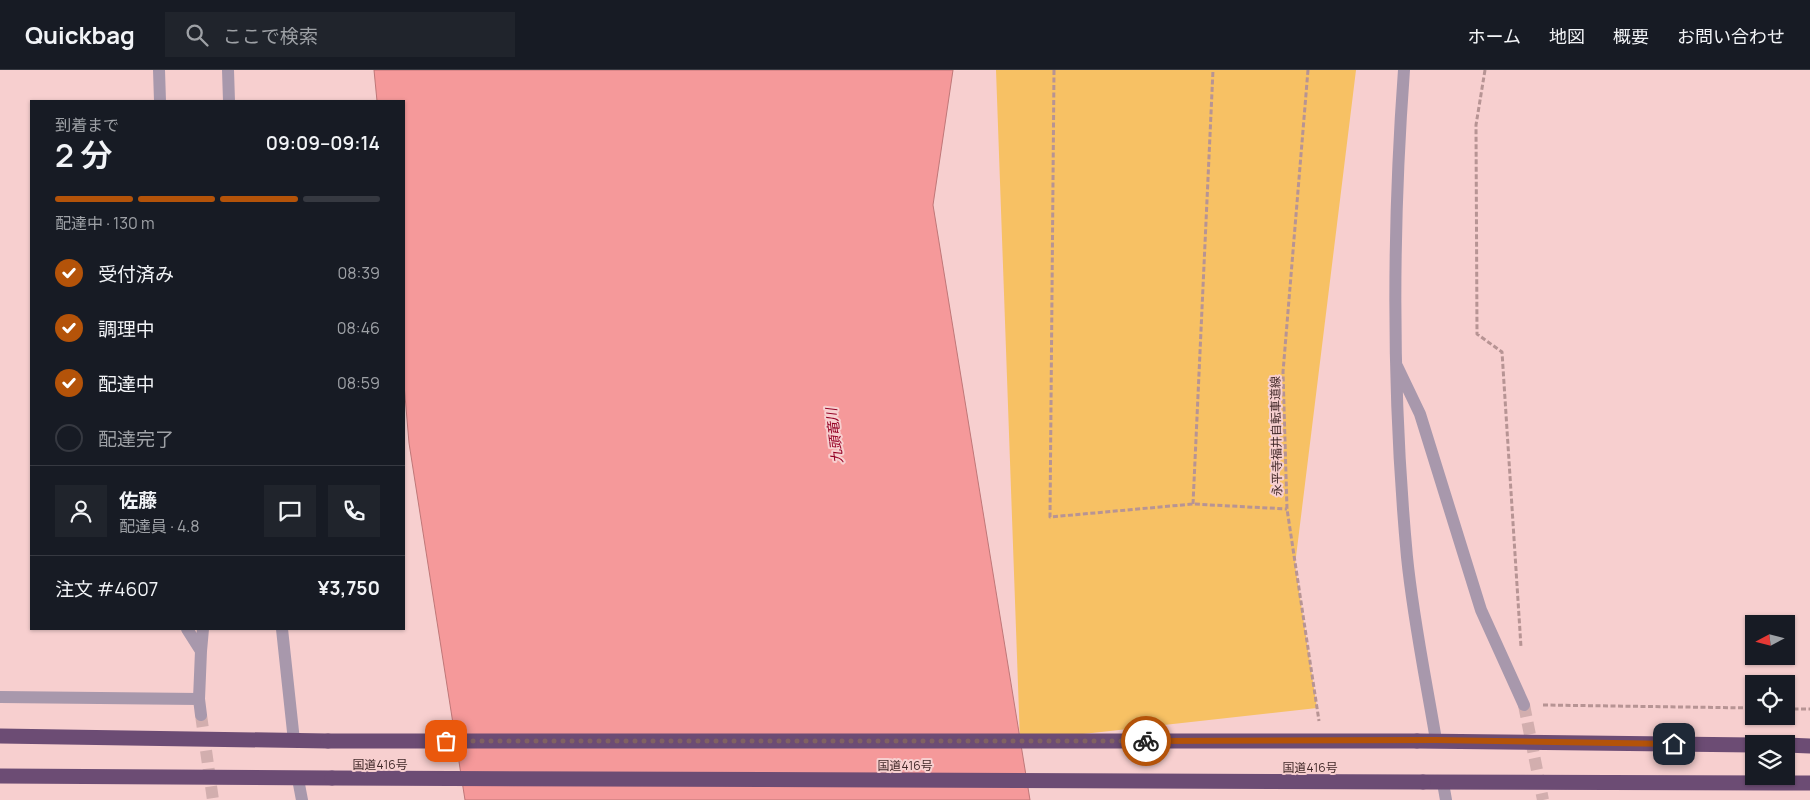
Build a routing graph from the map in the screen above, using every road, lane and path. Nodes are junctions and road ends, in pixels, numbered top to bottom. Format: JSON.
{"nodes":[{"id":1,"x":159,"y":70,"type":"edge"},
{"id":2,"x":228,"y":70,"type":"edge"},
{"id":3,"x":1054,"y":70,"type":"edge"},
{"id":4,"x":1213,"y":70,"type":"edge"},
{"id":5,"x":1308,"y":70,"type":"edge"},
{"id":6,"x":1404,"y":70,"type":"edge"},
{"id":7,"x":1485,"y":70,"type":"edge"},
{"id":8,"x":160,"y":100,"type":"edge"},
{"id":9,"x":229,"y":100,"type":"edge"},
{"id":10,"x":1395,"y":360,"type":"junction"},
{"id":11,"x":1193,"y":504,"type":"junction"},
{"id":12,"x":1287,"y":509,"type":"junction"},
{"id":13,"x":188,"y":630,"type":"edge"},
{"id":14,"x":203,"y":630,"type":"edge"},
{"id":15,"x":282,"y":630,"type":"edge"},
{"id":16,"x":200,"y":651,"type":"junction"},
{"id":17,"x":1521,"y":656,"type":"dead end"},
{"id":18,"x":0,"y":697,"type":"edge"},
{"id":19,"x":199,"y":699,"type":"junction"},
{"id":20,"x":1524,"y":705,"type":"joint"},
{"id":21,"x":1745,"y":708,"type":"edge"},
{"id":22,"x":1795,"y":709,"type":"edge"},
{"id":23,"x":1810,"y":709,"type":"edge"},
{"id":24,"x":201,"y":715,"type":"tunnel mouth"},
{"id":25,"x":1320,"y":726,"type":"dead end"},
{"id":26,"x":0,"y":736,"type":"edge"},
{"id":27,"x":1436,"y":740,"type":"junction"},
{"id":28,"x":294,"y":741,"type":"junction"},
{"id":29,"x":1745,"y":745,"type":"edge"},
{"id":30,"x":1795,"y":745,"type":"edge"},
{"id":31,"x":1810,"y":746,"type":"edge"},
{"id":32,"x":0,"y":776,"type":"edge"},
{"id":33,"x":298,"y":779,"type":"junction"},
{"id":34,"x":1810,"y":782,"type":"edge"},
{"id":35,"x":1443,"y":783,"type":"junction"},
{"id":36,"x":302,"y":800,"type":"edge"},
{"id":37,"x":1446,"y":800,"type":"edge"}],
"edges":[{"from":1,"to":8,"type":"street"},
{"from":2,"to":9,"type":"street"},
{"from":3,"to":11,"type":"path"},
{"from":4,"to":11,"type":"path"},
{"from":5,"to":12,"type":"path","name":"永平寺福井自転車道線"},
{"from":6,"to":10,"type":"street"},
{"from":7,"to":17,"type":"path"},
{"from":10,"to":20,"type":"street"},
{"from":10,"to":27,"type":"street"},
{"from":11,"to":12,"type":"path"},
{"from":12,"to":25,"type":"path","name":"永平寺福井自転車道線"},
{"from":13,"to":16,"type":"street"},
{"from":14,"to":16,"type":"street"},
{"from":15,"to":28,"type":"street"},
{"from":16,"to":19,"type":"street"},
{"from":18,"to":19,"type":"street"},
{"from":19,"to":24,"type":"street"},
{"from":20,"to":21,"type":"path"},
{"from":22,"to":23,"type":"path"},
{"from":26,"to":28,"type":"highway","name":"国道416号"},
{"from":27,"to":28,"type":"highway","name":"国道416号","bridge":true},
{"from":27,"to":29,"type":"highway","name":"国道416号"},
{"from":30,"to":31,"type":"highway"},
{"from":32,"to":33,"type":"highway","name":"国道416号"},
{"from":33,"to":35,"type":"highway","name":"国道416号","bridge":true},
{"from":33,"to":36,"type":"street"},
{"from":34,"to":35,"type":"highway","name":"国道416号"},
{"from":35,"to":37,"type":"street"}]}
